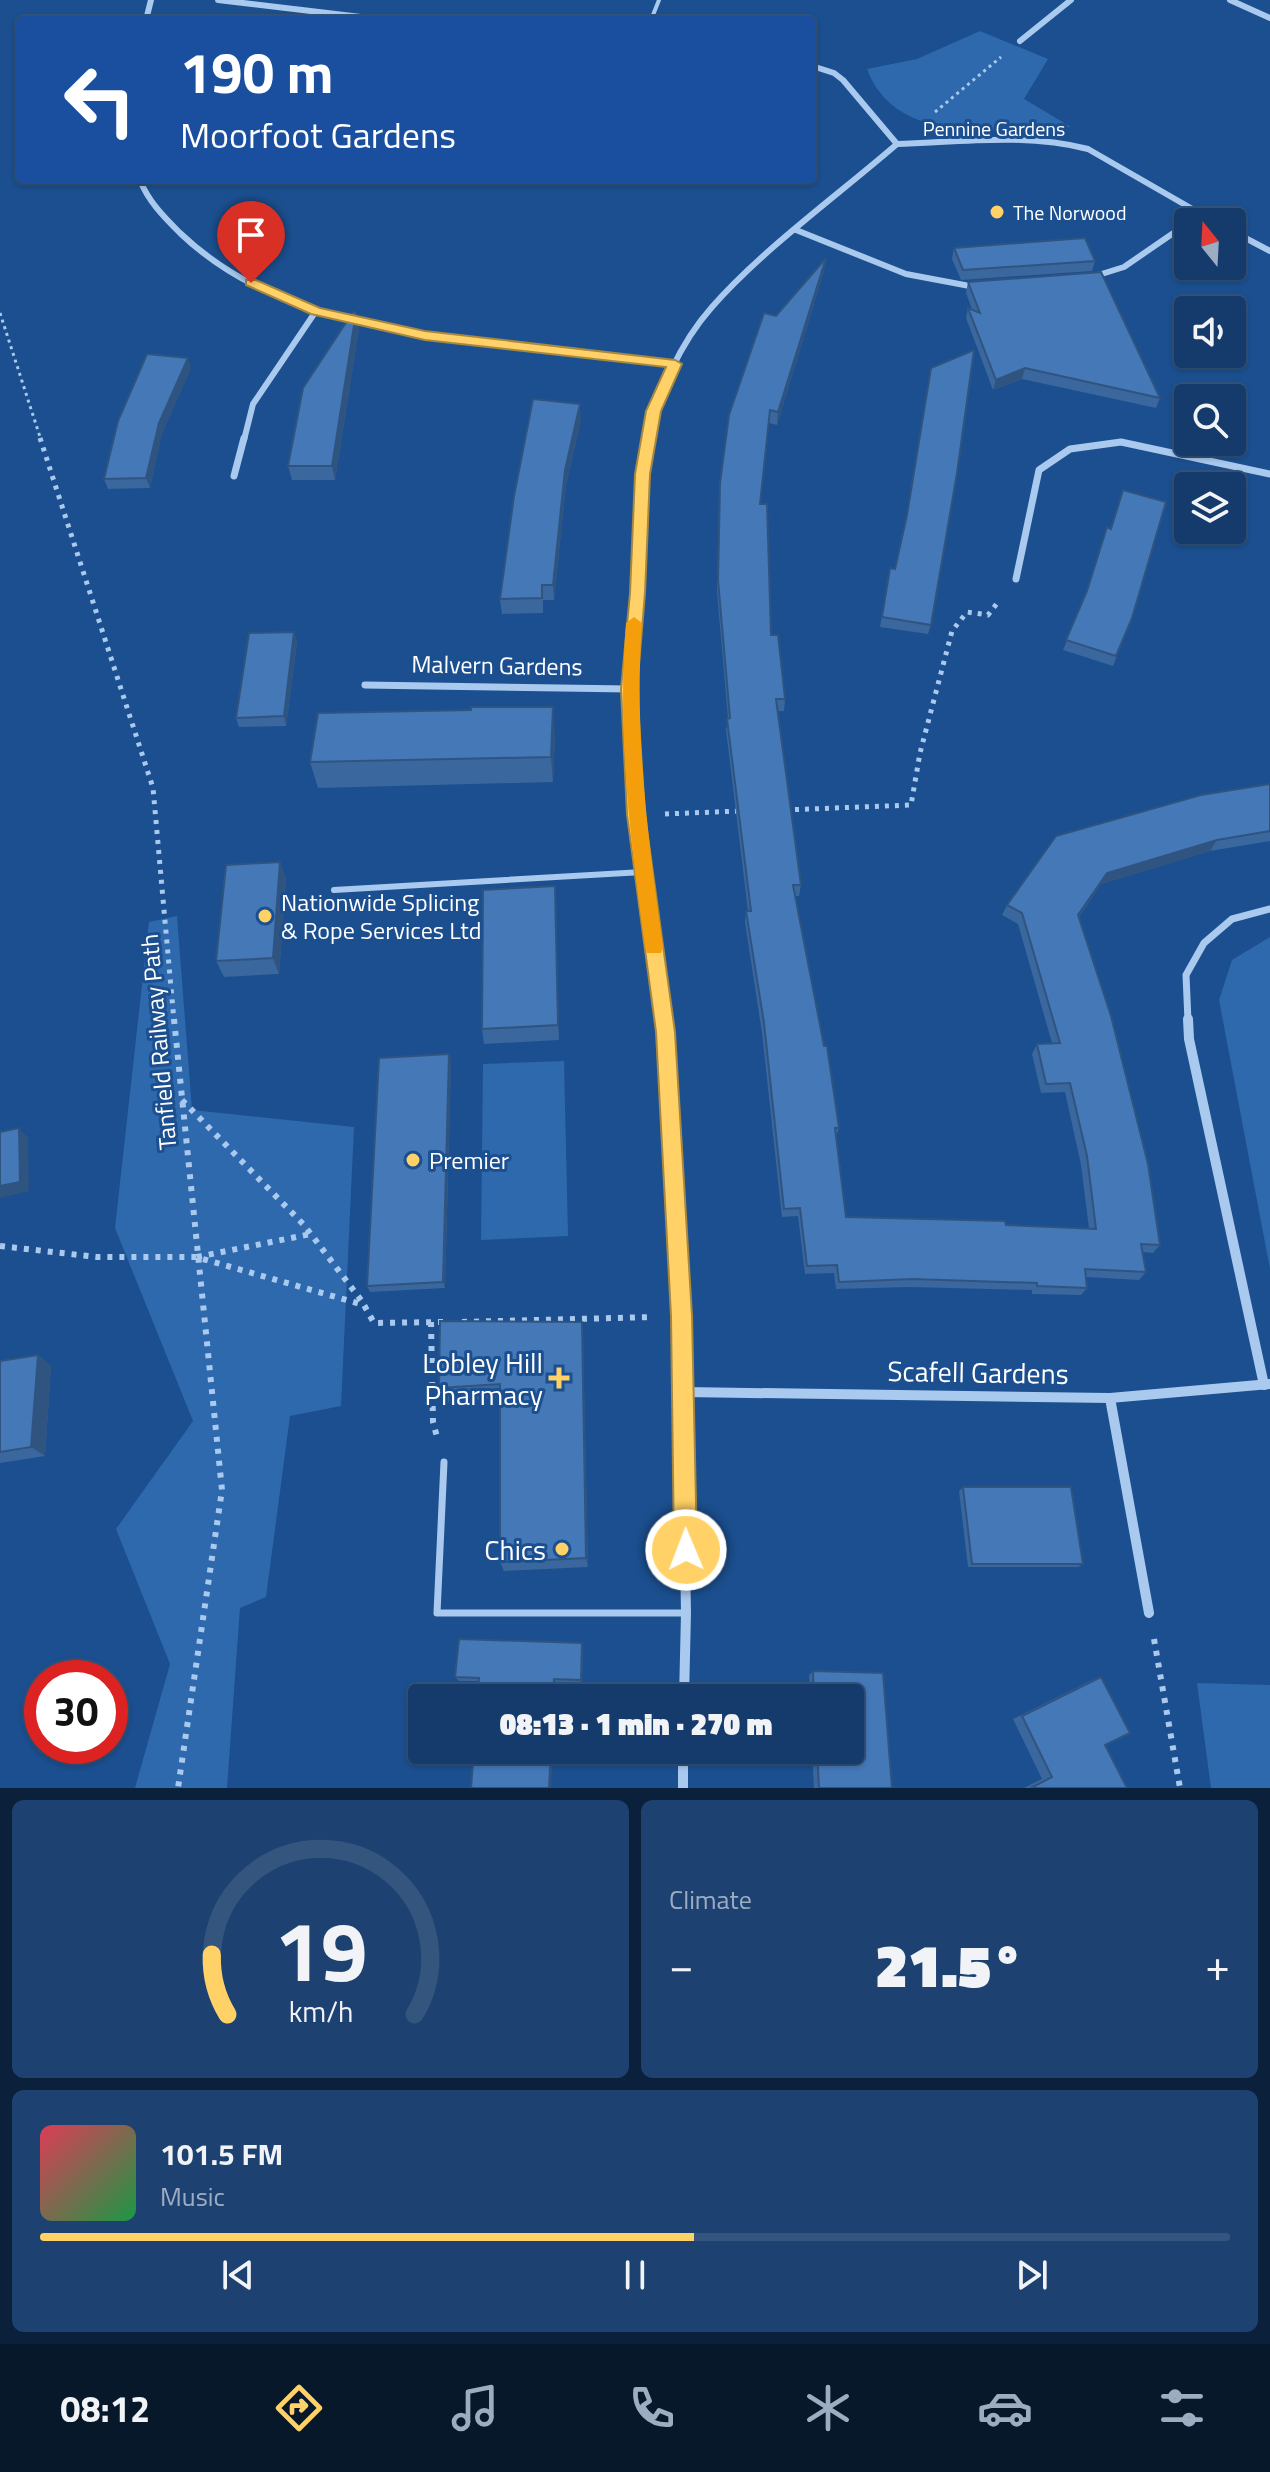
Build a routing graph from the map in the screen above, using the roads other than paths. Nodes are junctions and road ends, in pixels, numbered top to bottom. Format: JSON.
{"nodes":[{"id":1,"x":218,"y":0,"type":"edge"},
{"id":2,"x":1071,"y":0,"type":"edge"},
{"id":3,"x":1230,"y":0,"type":"edge"},
{"id":4,"x":352,"y":16,"type":"edge"},
{"id":5,"x":1270,"y":18,"type":"edge"},
{"id":6,"x":1020,"y":41,"type":"road end"},
{"id":7,"x":816,"y":67,"type":"edge"},
{"id":8,"x":897,"y":144,"type":"junction"},
{"id":9,"x":142,"y":184,"type":"edge"},
{"id":10,"x":1190,"y":208,"type":"edge"},
{"id":11,"x":796,"y":230,"type":"junction"},
{"id":12,"x":1174,"y":232,"type":"edge"},
{"id":13,"x":1246,"y":238,"type":"edge"},
{"id":14,"x":1270,"y":251,"type":"edge"},
{"id":15,"x":1086,"y":279,"type":"edge"},
{"id":16,"x":990,"y":286,"type":"edge"},
{"id":17,"x":316,"y":311,"type":"junction"},
{"id":18,"x":675,"y":364,"type":"junction"},
{"id":19,"x":1270,"y":474,"type":"edge"},
{"id":20,"x":234,"y":476,"type":"dead end"},
{"id":21,"x":1016,"y":579,"type":"road end"},
{"id":22,"x":365,"y":685,"type":"dead end"},
{"id":23,"x":629,"y":689,"type":"junction"},
{"id":24,"x":643,"y":872,"type":"junction"},
{"id":25,"x":334,"y":890,"type":"dead end"},
{"id":26,"x":1270,"y":909,"type":"edge"},
{"id":27,"x":1267,"y":1384,"type":"edge"},
{"id":28,"x":684,"y":1392,"type":"junction"},
{"id":29,"x":1110,"y":1398,"type":"junction"},
{"id":30,"x":444,"y":1462,"type":"road end"},
{"id":31,"x":686,"y":1613,"type":"junction"},
{"id":32,"x":1149,"y":1613,"type":"road end"},
{"id":33,"x":684,"y":1684,"type":"edge"},
{"id":34,"x":683,"y":1764,"type":"edge"},
{"id":35,"x":683,"y":1788,"type":"edge"}],
"edges":[{"from":1,"to":4,"type":"street"},
{"from":2,"to":6,"type":"street"},
{"from":3,"to":5,"type":"street"},
{"from":7,"to":8,"type":"street"},
{"from":8,"to":10,"type":"street","name":"Pennine Gardens"},
{"from":8,"to":11,"type":"street"},
{"from":9,"to":17,"type":"street"},
{"from":11,"to":16,"type":"street"},
{"from":11,"to":18,"type":"street"},
{"from":12,"to":15,"type":"street"},
{"from":13,"to":14,"type":"street"},
{"from":17,"to":18,"type":"street"},
{"from":17,"to":20,"type":"street"},
{"from":18,"to":23,"type":"street"},
{"from":19,"to":21,"type":"street"},
{"from":22,"to":23,"type":"street","name":"Malvern Gardens"},
{"from":23,"to":24,"type":"street"},
{"from":24,"to":25,"type":"lane"},
{"from":24,"to":28,"type":"street"},
{"from":26,"to":27,"type":"street"},
{"from":27,"to":29,"type":"street","name":"Scafell Gardens"},
{"from":28,"to":29,"type":"street","name":"Scafell Gardens"},
{"from":28,"to":31,"type":"street"},
{"from":29,"to":32,"type":"street"},
{"from":30,"to":31,"type":"lane"},
{"from":31,"to":33,"type":"street"},
{"from":34,"to":35,"type":"street"}]}
